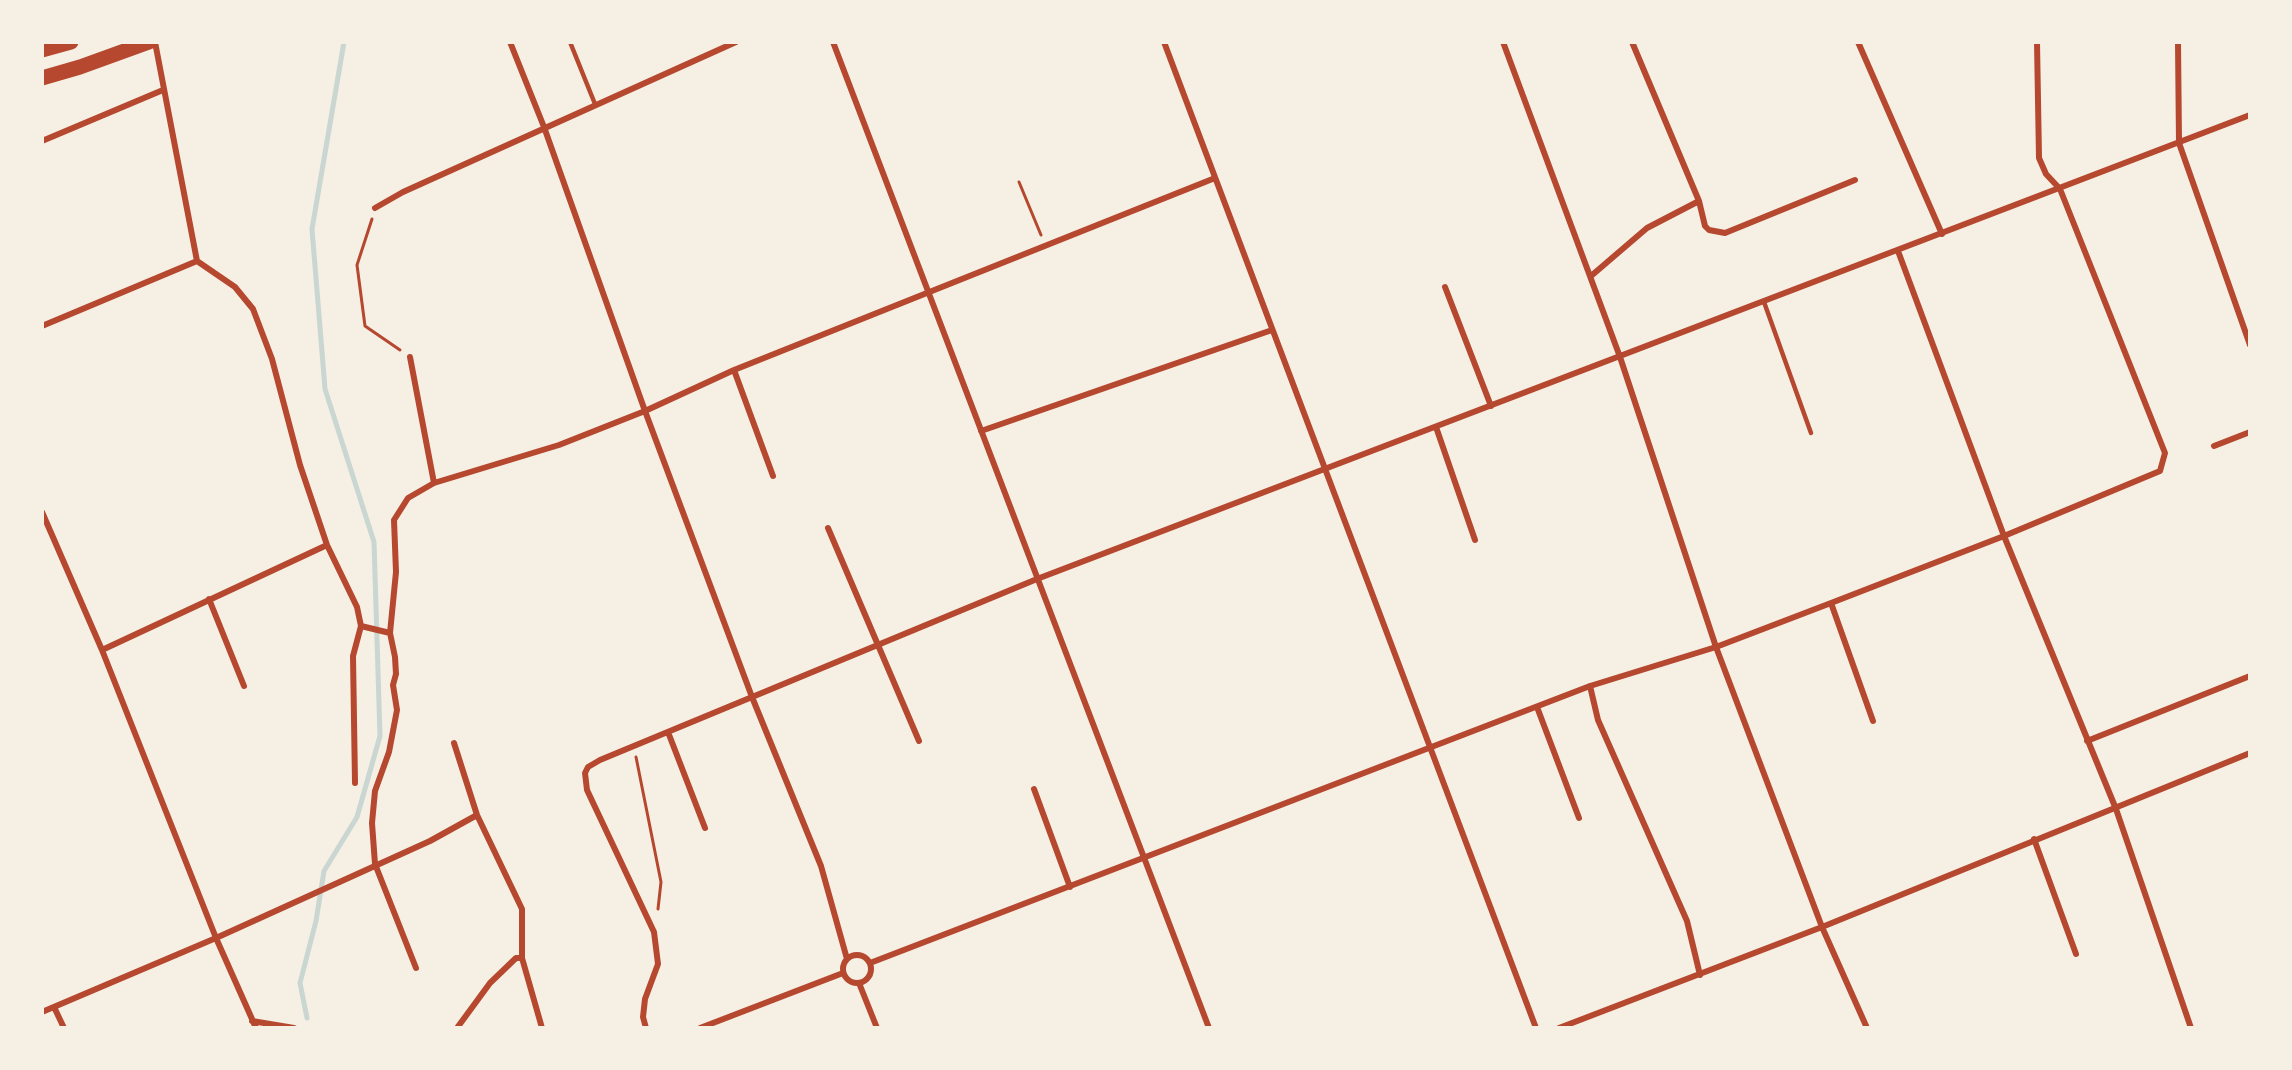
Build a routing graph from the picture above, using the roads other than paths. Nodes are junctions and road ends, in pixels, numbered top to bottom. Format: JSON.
{"nodes":[{"id":1,"x":71,"y":42,"type":"edge"},
{"id":2,"x":149,"y":42,"type":"edge"},
{"id":3,"x":155,"y":42,"type":"edge"},
{"id":4,"x":510,"y":42,"type":"edge"},
{"id":5,"x":570,"y":42,"type":"edge"},
{"id":6,"x":736,"y":42,"type":"edge"},
{"id":7,"x":833,"y":42,"type":"edge"},
{"id":8,"x":1164,"y":42,"type":"edge"},
{"id":9,"x":1503,"y":42,"type":"edge"},
{"id":10,"x":1632,"y":42,"type":"edge"},
{"id":11,"x":1858,"y":42,"type":"edge"},
{"id":12,"x":2037,"y":42,"type":"edge"},
{"id":13,"x":2178,"y":42,"type":"edge"},
{"id":14,"x":42,"y":50,"type":"edge"},
{"id":15,"x":42,"y":78,"type":"edge"},
{"id":16,"x":163,"y":90,"type":"junction"},
{"id":17,"x":596,"y":104,"type":"junction"},
{"id":18,"x":2250,"y":115,"type":"edge"},
{"id":19,"x":544,"y":127,"type":"junction"},
{"id":20,"x":42,"y":141,"type":"edge"},
{"id":21,"x":2180,"y":143,"type":"junction"},
{"id":22,"x":1215,"y":178,"type":"junction"},
{"id":23,"x":1855,"y":180,"type":"dead end"},
{"id":24,"x":2060,"y":189,"type":"junction"},
{"id":25,"x":1699,"y":201,"type":"junction"},
{"id":26,"x":375,"y":208,"type":"road end"},
{"id":27,"x":1942,"y":234,"type":"junction"},
{"id":28,"x":1898,"y":251,"type":"junction"},
{"id":29,"x":197,"y":261,"type":"junction"},
{"id":30,"x":1591,"y":276,"type":"junction"},
{"id":31,"x":1444,"y":287,"type":"dead end"},
{"id":32,"x":928,"y":292,"type":"junction"},
{"id":33,"x":1764,"y":302,"type":"junction"},
{"id":34,"x":42,"y":326,"type":"edge"},
{"id":35,"x":1272,"y":330,"type":"junction"},
{"id":36,"x":2250,"y":345,"type":"edge"},
{"id":37,"x":410,"y":357,"type":"road end"},
{"id":38,"x":1620,"y":357,"type":"junction"},
{"id":39,"x":734,"y":370,"type":"junction"},
{"id":40,"x":1491,"y":406,"type":"junction"},
{"id":41,"x":645,"y":411,"type":"junction"},
{"id":42,"x":1436,"y":427,"type":"junction"},
{"id":43,"x":981,"y":431,"type":"junction"},
{"id":44,"x":2250,"y":432,"type":"edge"},
{"id":45,"x":1811,"y":433,"type":"dead end"},
{"id":46,"x":2214,"y":446,"type":"dead end"},
{"id":47,"x":1325,"y":470,"type":"junction"},
{"id":48,"x":773,"y":476,"type":"dead end"},
{"id":49,"x":434,"y":483,"type":"junction"},
{"id":50,"x":42,"y":512,"type":"edge"},
{"id":51,"x":828,"y":528,"type":"dead end"},
{"id":52,"x":2004,"y":536,"type":"junction"},
{"id":53,"x":1475,"y":540,"type":"dead end"},
{"id":54,"x":327,"y":545,"type":"junction"},
{"id":55,"x":1036,"y":579,"type":"junction"},
{"id":56,"x":208,"y":599,"type":"junction"},
{"id":57,"x":1831,"y":603,"type":"junction"},
{"id":58,"x":361,"y":626,"type":"junction"},
{"id":59,"x":390,"y":633,"type":"junction"},
{"id":60,"x":876,"y":646,"type":"junction"},
{"id":61,"x":1716,"y":647,"type":"junction"},
{"id":62,"x":102,"y":650,"type":"junction"},
{"id":63,"x":2250,"y":676,"type":"edge"},
{"id":64,"x":244,"y":686,"type":"dead end"},
{"id":65,"x":1590,"y":686,"type":"junction"},
{"id":66,"x":752,"y":697,"type":"junction"},
{"id":67,"x":1537,"y":706,"type":"junction"},
{"id":68,"x":1873,"y":721,"type":"dead end"},
{"id":69,"x":668,"y":732,"type":"junction"},
{"id":70,"x":919,"y":741,"type":"dead end"},
{"id":71,"x":2087,"y":741,"type":"junction"},
{"id":72,"x":454,"y":743,"type":"dead end"},
{"id":73,"x":1429,"y":748,"type":"junction"},
{"id":74,"x":2250,"y":753,"type":"edge"},
{"id":75,"x":355,"y":783,"type":"dead end"},
{"id":76,"x":1034,"y":789,"type":"dead end"},
{"id":77,"x":2116,"y":809,"type":"junction"},
{"id":78,"x":477,"y":815,"type":"junction"},
{"id":79,"x":1580,"y":818,"type":"dead end"},
{"id":80,"x":705,"y":828,"type":"dead end"},
{"id":81,"x":2034,"y":839,"type":"junction"},
{"id":82,"x":1142,"y":857,"type":"junction"},
{"id":83,"x":375,"y":864,"type":"junction"},
{"id":84,"x":1070,"y":887,"type":"junction"},
{"id":85,"x":1822,"y":927,"type":"junction"},
{"id":86,"x":216,"y":938,"type":"junction"},
{"id":87,"x":2076,"y":954,"type":"dead end"},
{"id":88,"x":522,"y":958,"type":"junction"},
{"id":89,"x":847,"y":959,"type":"junction"},
{"id":90,"x":870,"y":963,"type":"junction"},
{"id":91,"x":416,"y":968,"type":"dead end"},
{"id":92,"x":843,"y":973,"type":"junction"},
{"id":93,"x":1700,"y":975,"type":"junction"},
{"id":94,"x":860,"y":983,"type":"junction"},
{"id":95,"x":54,"y":1006,"type":"junction"},
{"id":96,"x":42,"y":1012,"type":"edge"},
{"id":97,"x":252,"y":1020,"type":"junction"},
{"id":98,"x":64,"y":1028,"type":"edge"},
{"id":99,"x":256,"y":1028,"type":"edge"},
{"id":100,"x":294,"y":1028,"type":"edge"},
{"id":101,"x":457,"y":1028,"type":"edge"},
{"id":102,"x":543,"y":1028,"type":"edge"},
{"id":103,"x":646,"y":1028,"type":"edge"},
{"id":104,"x":700,"y":1028,"type":"edge"},
{"id":105,"x":877,"y":1028,"type":"edge"},
{"id":106,"x":1209,"y":1028,"type":"edge"},
{"id":107,"x":1536,"y":1028,"type":"edge"},
{"id":108,"x":1559,"y":1028,"type":"edge"},
{"id":109,"x":1867,"y":1028,"type":"edge"},
{"id":110,"x":2191,"y":1028,"type":"edge"}],
"edges":[{"from":1,"to":14,"type":"main road"},
{"from":2,"to":15,"type":"main road"},
{"from":3,"to":16,"type":"street"},
{"from":4,"to":19,"type":"street"},
{"from":5,"to":17,"type":"lane"},
{"from":6,"to":17,"type":"street"},
{"from":7,"to":32,"type":"street"},
{"from":8,"to":22,"type":"street"},
{"from":9,"to":30,"type":"street"},
{"from":10,"to":25,"type":"street"},
{"from":11,"to":27,"type":"street"},
{"from":12,"to":24,"type":"street"},
{"from":13,"to":21,"type":"street"},
{"from":16,"to":20,"type":"street"},
{"from":16,"to":29,"type":"street"},
{"from":17,"to":19,"type":"street"},
{"from":18,"to":21,"type":"street"},
{"from":19,"to":26,"type":"street"},
{"from":19,"to":41,"type":"street"},
{"from":21,"to":24,"type":"street"},
{"from":21,"to":36,"type":"street"},
{"from":22,"to":32,"type":"street"},
{"from":22,"to":35,"type":"street"},
{"from":23,"to":25,"type":"street"},
{"from":24,"to":27,"type":"street"},
{"from":24,"to":52,"type":"street"},
{"from":25,"to":30,"type":"street"},
{"from":27,"to":28,"type":"street"},
{"from":28,"to":33,"type":"street"},
{"from":28,"to":52,"type":"street"},
{"from":29,"to":34,"type":"street"},
{"from":29,"to":54,"type":"street"},
{"from":30,"to":38,"type":"street"},
{"from":31,"to":40,"type":"street"},
{"from":32,"to":39,"type":"street"},
{"from":32,"to":43,"type":"street"},
{"from":33,"to":38,"type":"street"},
{"from":33,"to":45,"type":"lane"},
{"from":35,"to":43,"type":"street"},
{"from":35,"to":47,"type":"street"},
{"from":37,"to":49,"type":"street"},
{"from":38,"to":40,"type":"street"},
{"from":38,"to":61,"type":"street"},
{"from":39,"to":41,"type":"street"},
{"from":39,"to":48,"type":"street"},
{"from":40,"to":42,"type":"street"},
{"from":41,"to":49,"type":"street"},
{"from":41,"to":66,"type":"street"},
{"from":42,"to":47,"type":"street"},
{"from":42,"to":53,"type":"street"},
{"from":43,"to":55,"type":"street"},
{"from":44,"to":46,"type":"street"},
{"from":47,"to":55,"type":"street"},
{"from":47,"to":73,"type":"street"},
{"from":49,"to":59,"type":"street"},
{"from":50,"to":62,"type":"street"},
{"from":51,"to":60,"type":"street"},
{"from":52,"to":57,"type":"street"},
{"from":52,"to":71,"type":"street"},
{"from":54,"to":56,"type":"street"},
{"from":54,"to":58,"type":"street"},
{"from":55,"to":60,"type":"street"},
{"from":55,"to":82,"type":"street"},
{"from":56,"to":62,"type":"street"},
{"from":56,"to":64,"type":"street"},
{"from":57,"to":61,"type":"street"},
{"from":57,"to":68,"type":"street"},
{"from":58,"to":59,"type":"street"},
{"from":58,"to":75,"type":"street"},
{"from":59,"to":83,"type":"street"},
{"from":60,"to":66,"type":"street"},
{"from":60,"to":70,"type":"street"},
{"from":61,"to":65,"type":"street"},
{"from":61,"to":85,"type":"street"},
{"from":62,"to":86,"type":"street"},
{"from":63,"to":71,"type":"street"},
{"from":65,"to":67,"type":"street"},
{"from":65,"to":93,"type":"street"},
{"from":66,"to":69,"type":"street"},
{"from":66,"to":89,"type":"street"},
{"from":67,"to":73,"type":"street"},
{"from":67,"to":79,"type":"street"},
{"from":69,"to":80,"type":"street"},
{"from":69,"to":103,"type":"street"},
{"from":71,"to":77,"type":"street"},
{"from":72,"to":78,"type":"street"},
{"from":73,"to":82,"type":"street"},
{"from":73,"to":107,"type":"street"},
{"from":74,"to":77,"type":"street"},
{"from":76,"to":84,"type":"street"},
{"from":77,"to":81,"type":"street"},
{"from":77,"to":110,"type":"street"},
{"from":78,"to":83,"type":"street"},
{"from":78,"to":88,"type":"street"},
{"from":81,"to":85,"type":"street"},
{"from":81,"to":87,"type":"street"},
{"from":82,"to":84,"type":"street"},
{"from":82,"to":106,"type":"street"},
{"from":83,"to":86,"type":"street"},
{"from":83,"to":91,"type":"street"},
{"from":84,"to":90,"type":"street"},
{"from":85,"to":93,"type":"street"},
{"from":85,"to":109,"type":"street"},
{"from":86,"to":95,"type":"street"},
{"from":86,"to":97,"type":"street"},
{"from":88,"to":101,"type":"street"},
{"from":88,"to":102,"type":"street"},
{"from":89,"to":90,"type":"street"},
{"from":89,"to":92,"type":"street"},
{"from":90,"to":94,"type":"street"},
{"from":92,"to":94,"type":"street"},
{"from":92,"to":104,"type":"street"},
{"from":93,"to":108,"type":"street"},
{"from":94,"to":105,"type":"street"},
{"from":95,"to":96,"type":"street"},
{"from":95,"to":98,"type":"street"},
{"from":97,"to":99,"type":"street"},
{"from":97,"to":100,"type":"street"}]}
